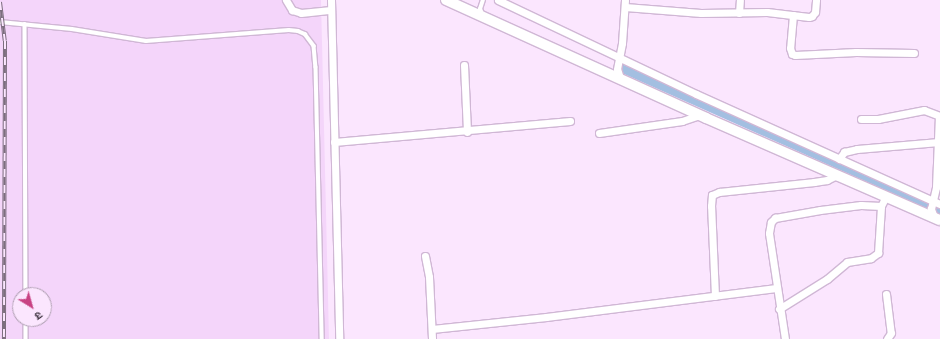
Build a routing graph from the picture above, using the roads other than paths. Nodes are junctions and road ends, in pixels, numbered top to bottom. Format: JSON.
{"nodes":[{"id":1,"x":286,"y":0,"type":"edge"},
{"id":2,"x":331,"y":0,"type":"edge"},
{"id":3,"x":446,"y":0,"type":"edge"},
{"id":4,"x":483,"y":0,"type":"edge"},
{"id":5,"x":498,"y":0,"type":"edge"},
{"id":6,"x":740,"y":0,"type":"edge"},
{"id":7,"x":816,"y":0,"type":"edge"},
{"id":8,"x":625,"y":4,"type":"edge"},
{"id":9,"x":331,"y":10,"type":"junction"},
{"id":10,"x":482,"y":13,"type":"junction"},
{"id":11,"x":739,"y":13,"type":"junction"},
{"id":12,"x":792,"y":15,"type":"junction"},
{"id":13,"x":0,"y":22,"type":"edge"},
{"id":14,"x":25,"y":24,"type":"junction"},
{"id":15,"x":914,"y":53,"type":"dead end"},
{"id":16,"x":464,"y":65,"type":"dead end"},
{"id":17,"x":619,"y":66,"type":"junction"},
{"id":18,"x":940,"y":116,"type":"edge"},
{"id":19,"x":706,"y":118,"type":"junction"},
{"id":20,"x":861,"y":120,"type":"dead end"},
{"id":21,"x":570,"y":121,"type":"dead end"},
{"id":22,"x":467,"y":132,"type":"junction"},
{"id":23,"x":599,"y":133,"type":"dead end"},
{"id":24,"x":334,"y":142,"type":"junction"},
{"id":25,"x":939,"y":142,"type":"junction"},
{"id":26,"x":839,"y":158,"type":"junction"},
{"id":27,"x":844,"y":177,"type":"junction"},
{"id":28,"x":886,"y":196,"type":"junction"},
{"id":29,"x":881,"y":206,"type":"junction"},
{"id":30,"x":935,"y":209,"type":"edge"},
{"id":31,"x":425,"y":256,"type":"dead end"},
{"id":32,"x":26,"y":287,"type":"edge"},
{"id":33,"x":776,"y":288,"type":"junction"},
{"id":34,"x":886,"y":294,"type":"dead end"},
{"id":35,"x":715,"y":296,"type":"junction"},
{"id":36,"x":779,"y":309,"type":"junction"},
{"id":37,"x":26,"y":327,"type":"edge"},
{"id":38,"x":432,"y":330,"type":"junction"},
{"id":39,"x":26,"y":339,"type":"edge"},
{"id":40,"x":322,"y":339,"type":"edge"},
{"id":41,"x":339,"y":339,"type":"edge"},
{"id":42,"x":432,"y":339,"type":"edge"},
{"id":43,"x":784,"y":339,"type":"edge"},
{"id":44,"x":887,"y":339,"type":"edge"}],
"edges":[{"from":1,"to":9,"type":"street"},
{"from":2,"to":9,"type":"street"},
{"from":3,"to":10,"type":"street"},
{"from":4,"to":10,"type":"lane"},
{"from":5,"to":17,"type":"street"},
{"from":6,"to":11,"type":"street"},
{"from":7,"to":12,"type":"street"},
{"from":8,"to":11,"type":"street"},
{"from":8,"to":17,"type":"street"},
{"from":9,"to":24,"type":"street"},
{"from":10,"to":17,"type":"street"},
{"from":11,"to":12,"type":"street"},
{"from":12,"to":15,"type":"street"},
{"from":13,"to":14,"type":"lane"},
{"from":14,"to":32,"type":"lane"},
{"from":14,"to":40,"type":"lane"},
{"from":16,"to":22,"type":"street"},
{"from":17,"to":19,"type":"street"},
{"from":17,"to":26,"type":"street"},
{"from":18,"to":20,"type":"street"},
{"from":18,"to":25,"type":"street"},
{"from":19,"to":23,"type":"street"},
{"from":19,"to":27,"type":"street"},
{"from":21,"to":22,"type":"street"},
{"from":22,"to":24,"type":"street"},
{"from":24,"to":41,"type":"street"},
{"from":25,"to":26,"type":"street"},
{"from":25,"to":30,"type":"street"},
{"from":26,"to":30,"type":"street"},
{"from":27,"to":28,"type":"street"},
{"from":27,"to":35,"type":"street"},
{"from":28,"to":29,"type":"street"},
{"from":28,"to":30,"type":"street"},
{"from":29,"to":33,"type":"street"},
{"from":29,"to":36,"type":"street"},
{"from":31,"to":38,"type":"street"},
{"from":33,"to":35,"type":"street"},
{"from":33,"to":36,"type":"street"},
{"from":34,"to":44,"type":"street"},
{"from":35,"to":38,"type":"street"},
{"from":36,"to":43,"type":"street"},
{"from":37,"to":39,"type":"lane"},
{"from":38,"to":42,"type":"street"}]}
